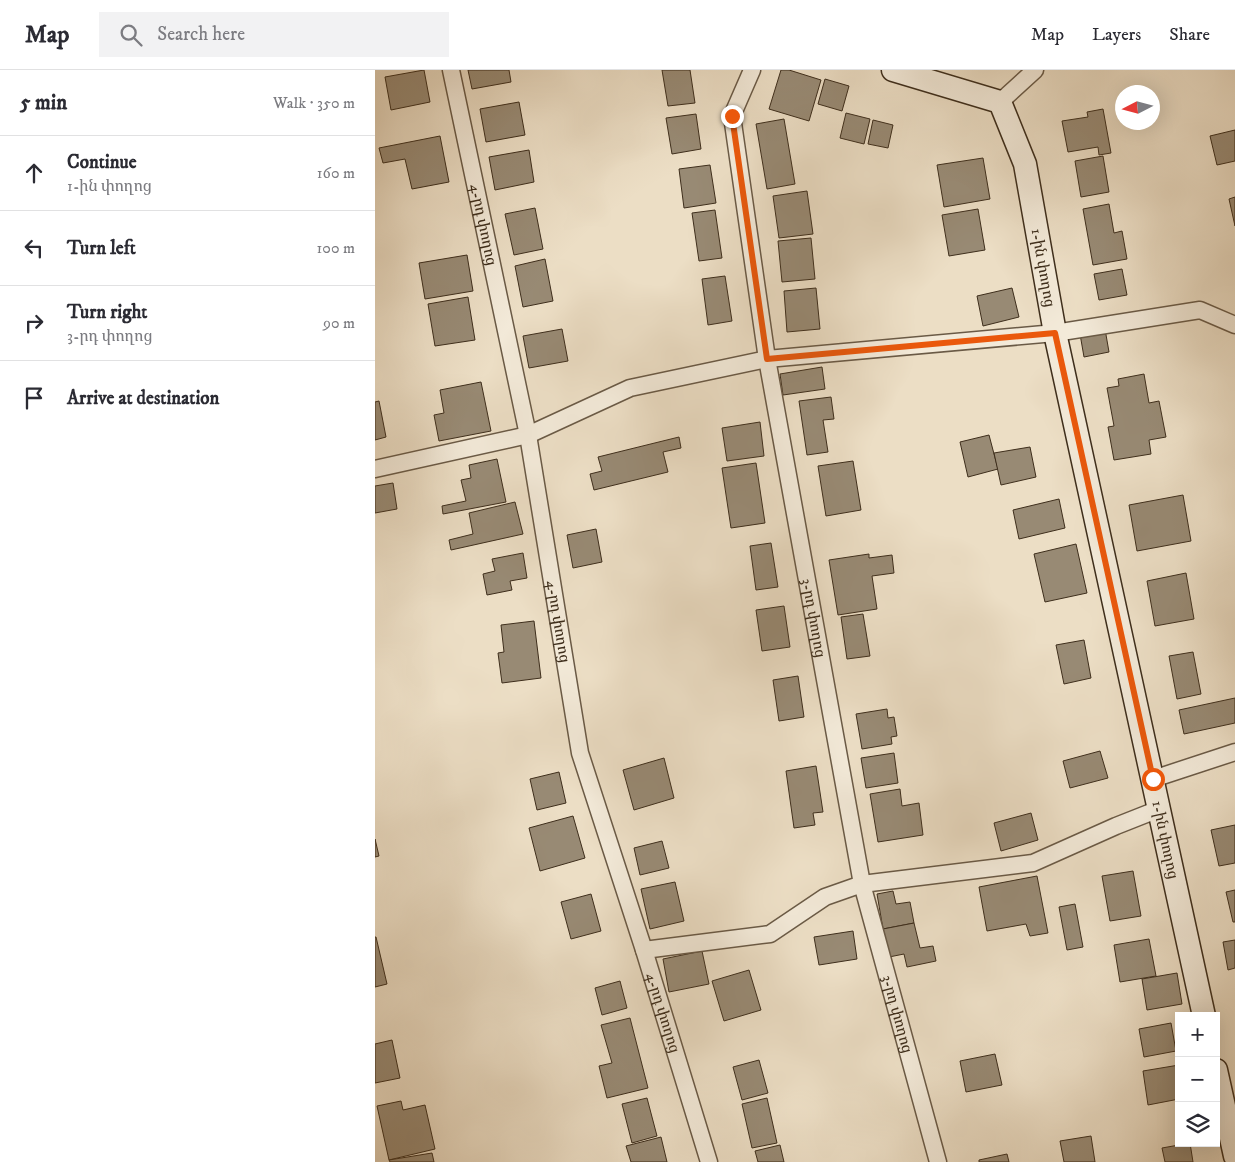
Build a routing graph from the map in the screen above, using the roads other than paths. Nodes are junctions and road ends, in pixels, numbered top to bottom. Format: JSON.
{"nodes":[{"id":1,"x":451,"y":70,"type":"edge"},
{"id":2,"x":752,"y":70,"type":"edge"},
{"id":3,"x":893,"y":70,"type":"edge"},
{"id":4,"x":1035,"y":70,"type":"edge"},
{"id":5,"x":1000,"y":102,"type":"junction"},
{"id":6,"x":1235,"y":325,"type":"edge"},
{"id":7,"x":1055,"y":333,"type":"junction"},
{"id":8,"x":767,"y":359,"type":"junction"},
{"id":9,"x":528,"y":435,"type":"junction"},
{"id":10,"x":375,"y":468,"type":"edge"},
{"id":11,"x":1235,"y":752,"type":"edge"},
{"id":12,"x":1153,"y":779,"type":"junction"},
{"id":13,"x":1159,"y":809,"type":"junction"},
{"id":14,"x":862,"y":884,"type":"junction"},
{"id":15,"x":644,"y":950,"type":"junction"},
{"id":16,"x":1203,"y":1012,"type":"edge"},
{"id":17,"x":1220,"y":1088,"type":"edge"},
{"id":18,"x":1235,"y":1156,"type":"edge"},
{"id":19,"x":709,"y":1162,"type":"edge"},
{"id":20,"x":938,"y":1162,"type":"edge"}],
"edges":[{"from":1,"to":9,"type":"street","name":"4-րդ փողոց"},
{"from":2,"to":8,"type":"street","name":"3-րդ փողոց"},
{"from":3,"to":5,"type":"main road"},
{"from":4,"to":5,"type":"street"},
{"from":5,"to":7,"type":"main road","name":"1-ին փողոց"},
{"from":6,"to":7,"type":"street"},
{"from":7,"to":8,"type":"street"},
{"from":7,"to":12,"type":"main road","name":"1-ին փողոց"},
{"from":8,"to":9,"type":"street"},
{"from":8,"to":14,"type":"street","name":"3-րդ փողոց"},
{"from":9,"to":10,"type":"street"},
{"from":9,"to":15,"type":"street","name":"4-րդ փողոց"},
{"from":11,"to":12,"type":"street"},
{"from":12,"to":13,"type":"main road","name":"1-ին փողոց"},
{"from":13,"to":14,"type":"street"},
{"from":13,"to":16,"type":"main road","name":"1-ին փողոց"},
{"from":14,"to":15,"type":"street"},
{"from":14,"to":20,"type":"street","name":"3-րդ փողոց"},
{"from":15,"to":19,"type":"street","name":"4-րդ փողոց"},
{"from":17,"to":18,"type":"main road"}]}
